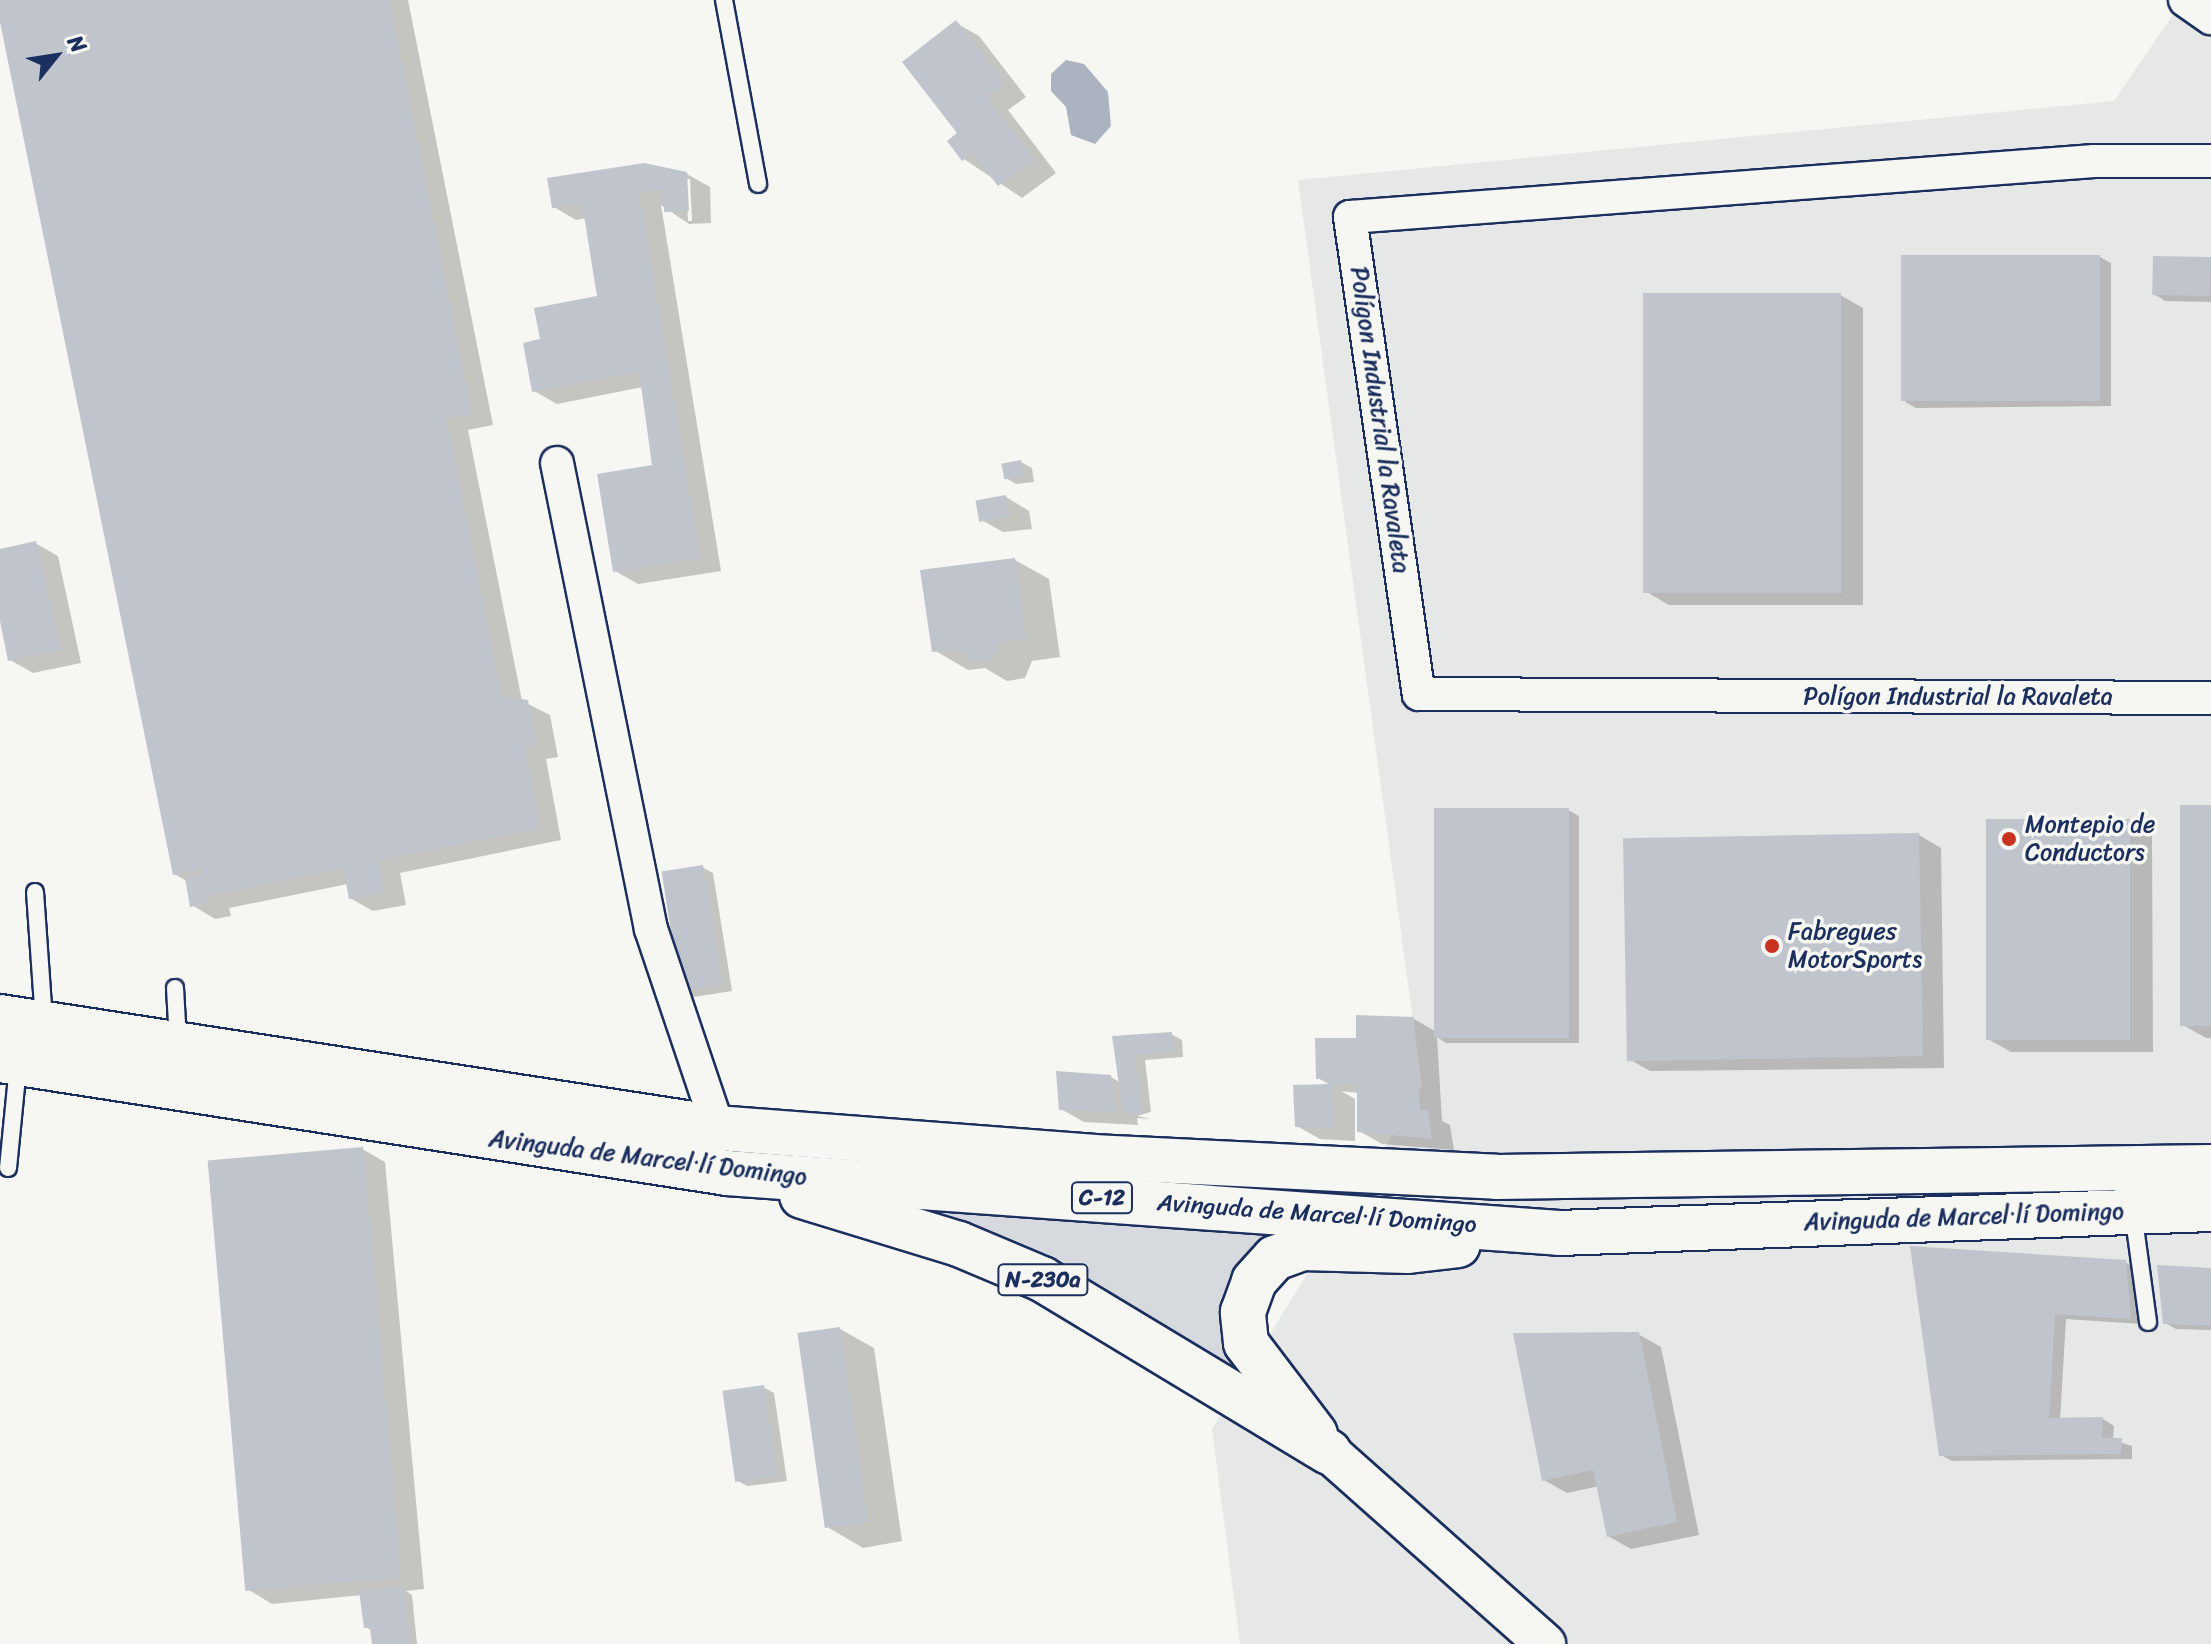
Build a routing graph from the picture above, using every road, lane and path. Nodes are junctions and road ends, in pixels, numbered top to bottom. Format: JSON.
{"nodes":[{"id":1,"x":724,"y":0,"type":"edge"},
{"id":2,"x":2185,"y":0,"type":"edge"},
{"id":3,"x":2211,"y":18,"type":"edge"},
{"id":4,"x":2211,"y":161,"type":"edge"},
{"id":5,"x":758,"y":184,"type":"dead end"},
{"id":6,"x":557,"y":463,"type":"dead end"},
{"id":7,"x":2211,"y":698,"type":"edge"},
{"id":8,"x":35,"y":892,"type":"dead end"},
{"id":9,"x":175,"y":988,"type":"dead end"},
{"id":10,"x":0,"y":1017,"type":"edge"},
{"id":11,"x":44,"y":1024,"type":"junction"},
{"id":12,"x":178,"y":1044,"type":"junction"},
{"id":13,"x":9,"y":1062,"type":"edge"},
{"id":14,"x":718,"y":1128,"type":"junction"},
{"id":15,"x":2211,"y":1167,"type":"edge"},
{"id":16,"x":8,"y":1168,"type":"dead end"},
{"id":17,"x":727,"y":1173,"type":"junction"},
{"id":18,"x":2211,"y":1209,"type":"edge"},
{"id":19,"x":2132,"y":1210,"type":"junction"},
{"id":20,"x":1559,"y":1233,"type":"junction"},
{"id":21,"x":2148,"y":1322,"type":"dead end"},
{"id":22,"x":1329,"y":1452,"type":"junction"},
{"id":23,"x":1545,"y":1644,"type":"edge"}],
"edges":[{"from":1,"to":5,"type":"lane"},
{"from":2,"to":3,"type":"street"},
{"from":4,"to":7,"type":"street","name":"Polígon Industrial la Ravaleta"},
{"from":6,"to":14,"type":"street"},
{"from":8,"to":11,"type":"lane"},
{"from":9,"to":12,"type":"lane"},
{"from":10,"to":11,"type":"main road","number":"C-12"},
{"from":11,"to":12,"type":"main road","number":"C-12"},
{"from":12,"to":14,"type":"main road","number":"C-12"},
{"from":13,"to":16,"type":"lane"},
{"from":13,"to":17,"type":"main road","name":"Avinguda de Marcel·lí Domingo","number":"C-12"},
{"from":14,"to":15,"type":"main road","number":"C-12"},
{"from":17,"to":20,"type":"main road","name":"Avinguda de Marcel·lí Domingo","number":"C-12"},
{"from":17,"to":22,"type":"main road","number":"N-230a"},
{"from":18,"to":19,"type":"main road","name":"Avinguda de Marcel·lí Domingo","number":"C-12"},
{"from":19,"to":20,"type":"main road","name":"Avinguda de Marcel·lí Domingo","number":"C-12"},
{"from":19,"to":21,"type":"lane"},
{"from":20,"to":22,"type":"main road","number":"N-230a"},
{"from":22,"to":23,"type":"street","number":"N-230a"}]}
